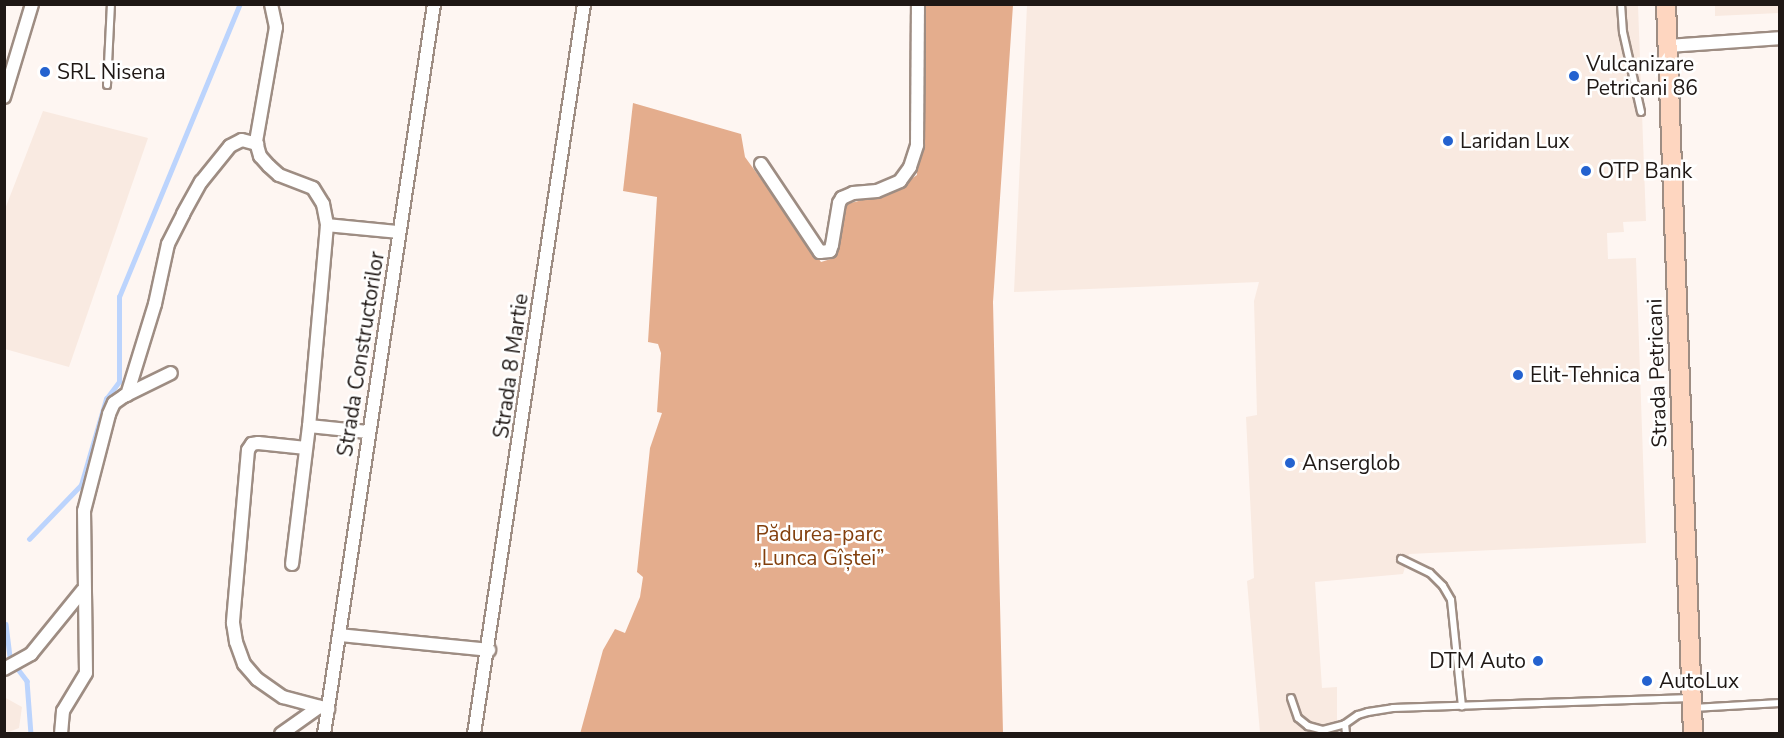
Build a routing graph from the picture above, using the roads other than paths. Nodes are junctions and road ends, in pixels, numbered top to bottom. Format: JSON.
{"nodes":[{"id":1,"x":32,"y":4,"type":"edge"},
{"id":2,"x":111,"y":4,"type":"edge"},
{"id":3,"x":271,"y":4,"type":"edge"},
{"id":4,"x":434,"y":4,"type":"edge"},
{"id":5,"x":584,"y":4,"type":"edge"},
{"id":6,"x":918,"y":4,"type":"edge"},
{"id":7,"x":1621,"y":4,"type":"edge"},
{"id":8,"x":1666,"y":4,"type":"edge"},
{"id":9,"x":1779,"y":38,"type":"edge"},
{"id":10,"x":1667,"y":46,"type":"junction"},
{"id":11,"x":107,"y":85,"type":"dead end"},
{"id":12,"x":4,"y":97,"type":"edge"},
{"id":13,"x":1641,"y":112,"type":"dead end"},
{"id":14,"x":257,"y":144,"type":"junction"},
{"id":15,"x":761,"y":164,"type":"dead end"},
{"id":16,"x":327,"y":225,"type":"junction"},
{"id":17,"x":399,"y":232,"type":"junction"},
{"id":18,"x":171,"y":374,"type":"dead end"},
{"id":19,"x":127,"y":395,"type":"junction"},
{"id":20,"x":309,"y":426,"type":"junction"},
{"id":21,"x":369,"y":432,"type":"junction"},
{"id":22,"x":306,"y":448,"type":"junction"},
{"id":23,"x":1401,"y":559,"type":"dead end"},
{"id":24,"x":292,"y":564,"type":"dead end"},
{"id":25,"x":83,"y":590,"type":"junction"},
{"id":26,"x":339,"y":635,"type":"junction"},
{"id":27,"x":489,"y":650,"type":"junction"},
{"id":28,"x":4,"y":669,"type":"edge"},
{"id":29,"x":1292,"y":698,"type":"dead end"},
{"id":30,"x":1692,"y":703,"type":"junction"},
{"id":31,"x":1779,"y":704,"type":"edge"},
{"id":32,"x":1462,"y":706,"type":"junction"},
{"id":33,"x":324,"y":708,"type":"junction"},
{"id":34,"x":1346,"y":724,"type":"junction"},
{"id":35,"x":282,"y":733,"type":"edge"},
{"id":36,"x":61,"y":734,"type":"edge"},
{"id":37,"x":324,"y":734,"type":"edge"},
{"id":38,"x":474,"y":734,"type":"edge"},
{"id":39,"x":1346,"y":734,"type":"edge"},
{"id":40,"x":1693,"y":734,"type":"edge"}],
"edges":[{"from":1,"to":12,"type":"street"},
{"from":2,"to":11,"type":"lane"},
{"from":3,"to":14,"type":"street"},
{"from":4,"to":17,"type":"street","name":"Strada Constructorilor"},
{"from":5,"to":27,"type":"street","name":"Strada 8 Martie"},
{"from":6,"to":15,"type":"street"},
{"from":7,"to":13,"type":"lane"},
{"from":8,"to":10,"type":"main road","name":"Strada Petricani"},
{"from":9,"to":10,"type":"street"},
{"from":10,"to":30,"type":"main road","name":"Strada Petricani"},
{"from":14,"to":16,"type":"street","name":"Strada Constructorilor"},
{"from":14,"to":19,"type":"street"},
{"from":16,"to":17,"type":"street"},
{"from":16,"to":20,"type":"street","name":"Strada Constructorilor"},
{"from":17,"to":21,"type":"street","name":"Strada Constructorilor"},
{"from":18,"to":19,"type":"street"},
{"from":19,"to":25,"type":"street"},
{"from":20,"to":21,"type":"street"},
{"from":20,"to":22,"type":"street","name":"Strada Constructorilor"},
{"from":21,"to":26,"type":"street","name":"Strada Constructorilor"},
{"from":22,"to":24,"type":"street","name":"Strada Constructorilor"},
{"from":22,"to":33,"type":"street","name":"Strada Constructorilor"},
{"from":23,"to":32,"type":"lane"},
{"from":25,"to":28,"type":"street"},
{"from":25,"to":36,"type":"street"},
{"from":26,"to":27,"type":"street"},
{"from":26,"to":33,"type":"street","name":"Strada Constructorilor"},
{"from":27,"to":38,"type":"street","name":"Strada 8 Martie"},
{"from":29,"to":34,"type":"lane"},
{"from":30,"to":31,"type":"lane"},
{"from":30,"to":32,"type":"lane"},
{"from":30,"to":40,"type":"main road","name":"Strada Petricani"},
{"from":32,"to":34,"type":"lane"},
{"from":33,"to":35,"type":"street"},
{"from":33,"to":37,"type":"street","name":"Strada Constructorilor"},
{"from":34,"to":39,"type":"lane"}]}
